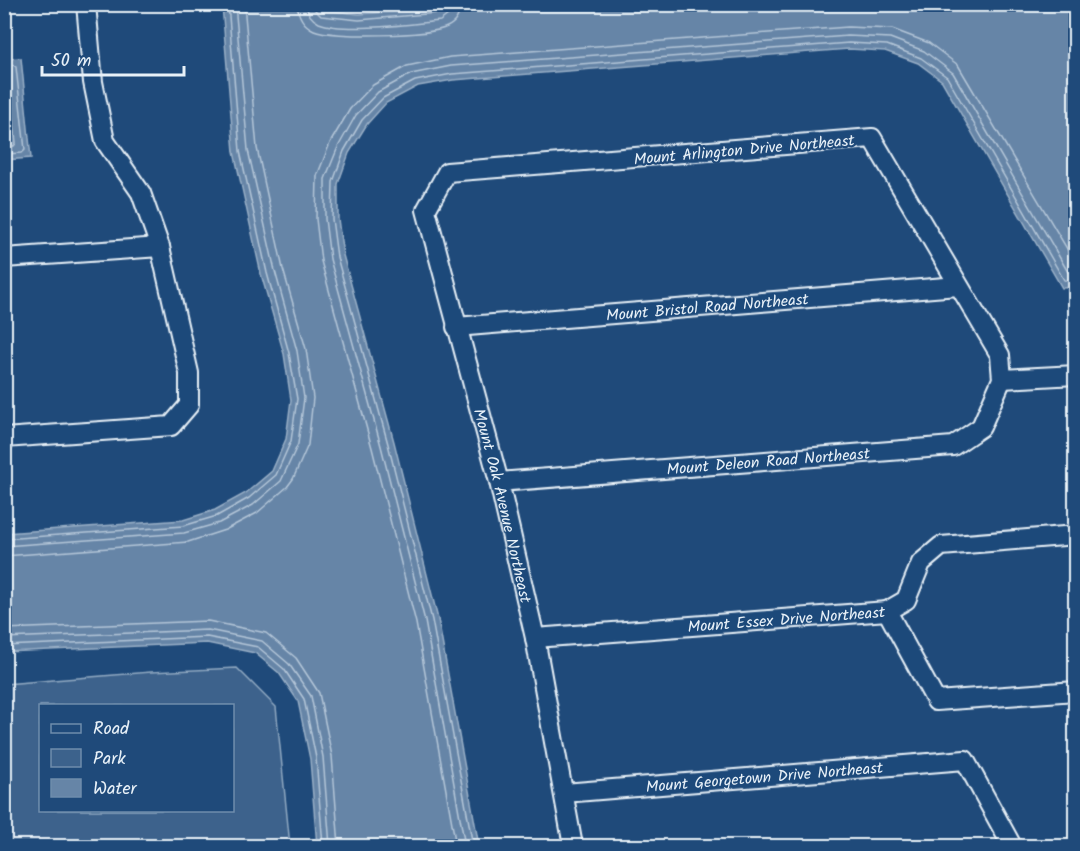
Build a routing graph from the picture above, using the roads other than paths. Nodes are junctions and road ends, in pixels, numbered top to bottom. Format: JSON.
{"nodes":[{"id":1,"x":86,"y":4,"type":"edge"},
{"id":2,"x":447,"y":172,"type":"joint"},
{"id":3,"x":160,"y":247,"type":"junction"},
{"id":4,"x":4,"y":258,"type":"edge"},
{"id":5,"x":958,"y":286,"type":"junction"},
{"id":6,"x":456,"y":327,"type":"junction"},
{"id":7,"x":1076,"y":375,"type":"edge"},
{"id":8,"x":1002,"y":379,"type":"junction"},
{"id":9,"x":4,"y":438,"type":"edge"},
{"id":10,"x":499,"y":482,"type":"junction"},
{"id":11,"x":1076,"y":535,"type":"edge"},
{"id":12,"x":887,"y":610,"type":"junction"},
{"id":13,"x":535,"y":638,"type":"junction"},
{"id":14,"x":1076,"y":691,"type":"edge"},
{"id":15,"x":564,"y":793,"type":"junction"},
{"id":16,"x":573,"y":846,"type":"edge"},
{"id":17,"x":1012,"y":846,"type":"edge"}],
"edges":[{"from":1,"to":3,"type":"street"},
{"from":2,"to":5,"type":"street","name":"Mount Arlington Drive Northeast"},
{"from":2,"to":6,"type":"street","name":"Mount Oak Avenue Northeast"},
{"from":3,"to":4,"type":"street"},
{"from":3,"to":9,"type":"street"},
{"from":5,"to":6,"type":"street","name":"Mount Bristol Road Northeast"},
{"from":5,"to":8,"type":"street","name":"Mount Arlington Drive Northeast"},
{"from":6,"to":10,"type":"street","name":"Mount Oak Avenue Northeast"},
{"from":7,"to":8,"type":"street"},
{"from":8,"to":10,"type":"street","name":"Mount Deleon Road Northeast"},
{"from":10,"to":13,"type":"street","name":"Mount Oak Avenue Northeast"},
{"from":11,"to":12,"type":"street","name":"Mount Essex Drive Northeast"},
{"from":12,"to":13,"type":"street","name":"Mount Essex Drive Northeast"},
{"from":12,"to":14,"type":"street"},
{"from":13,"to":15,"type":"street","name":"Mount Oak Avenue Northeast"},
{"from":15,"to":16,"type":"street","name":"Mount Oak Avenue Northeast"},
{"from":15,"to":17,"type":"street","name":"Mount Georgetown Drive Northeast"}]}
